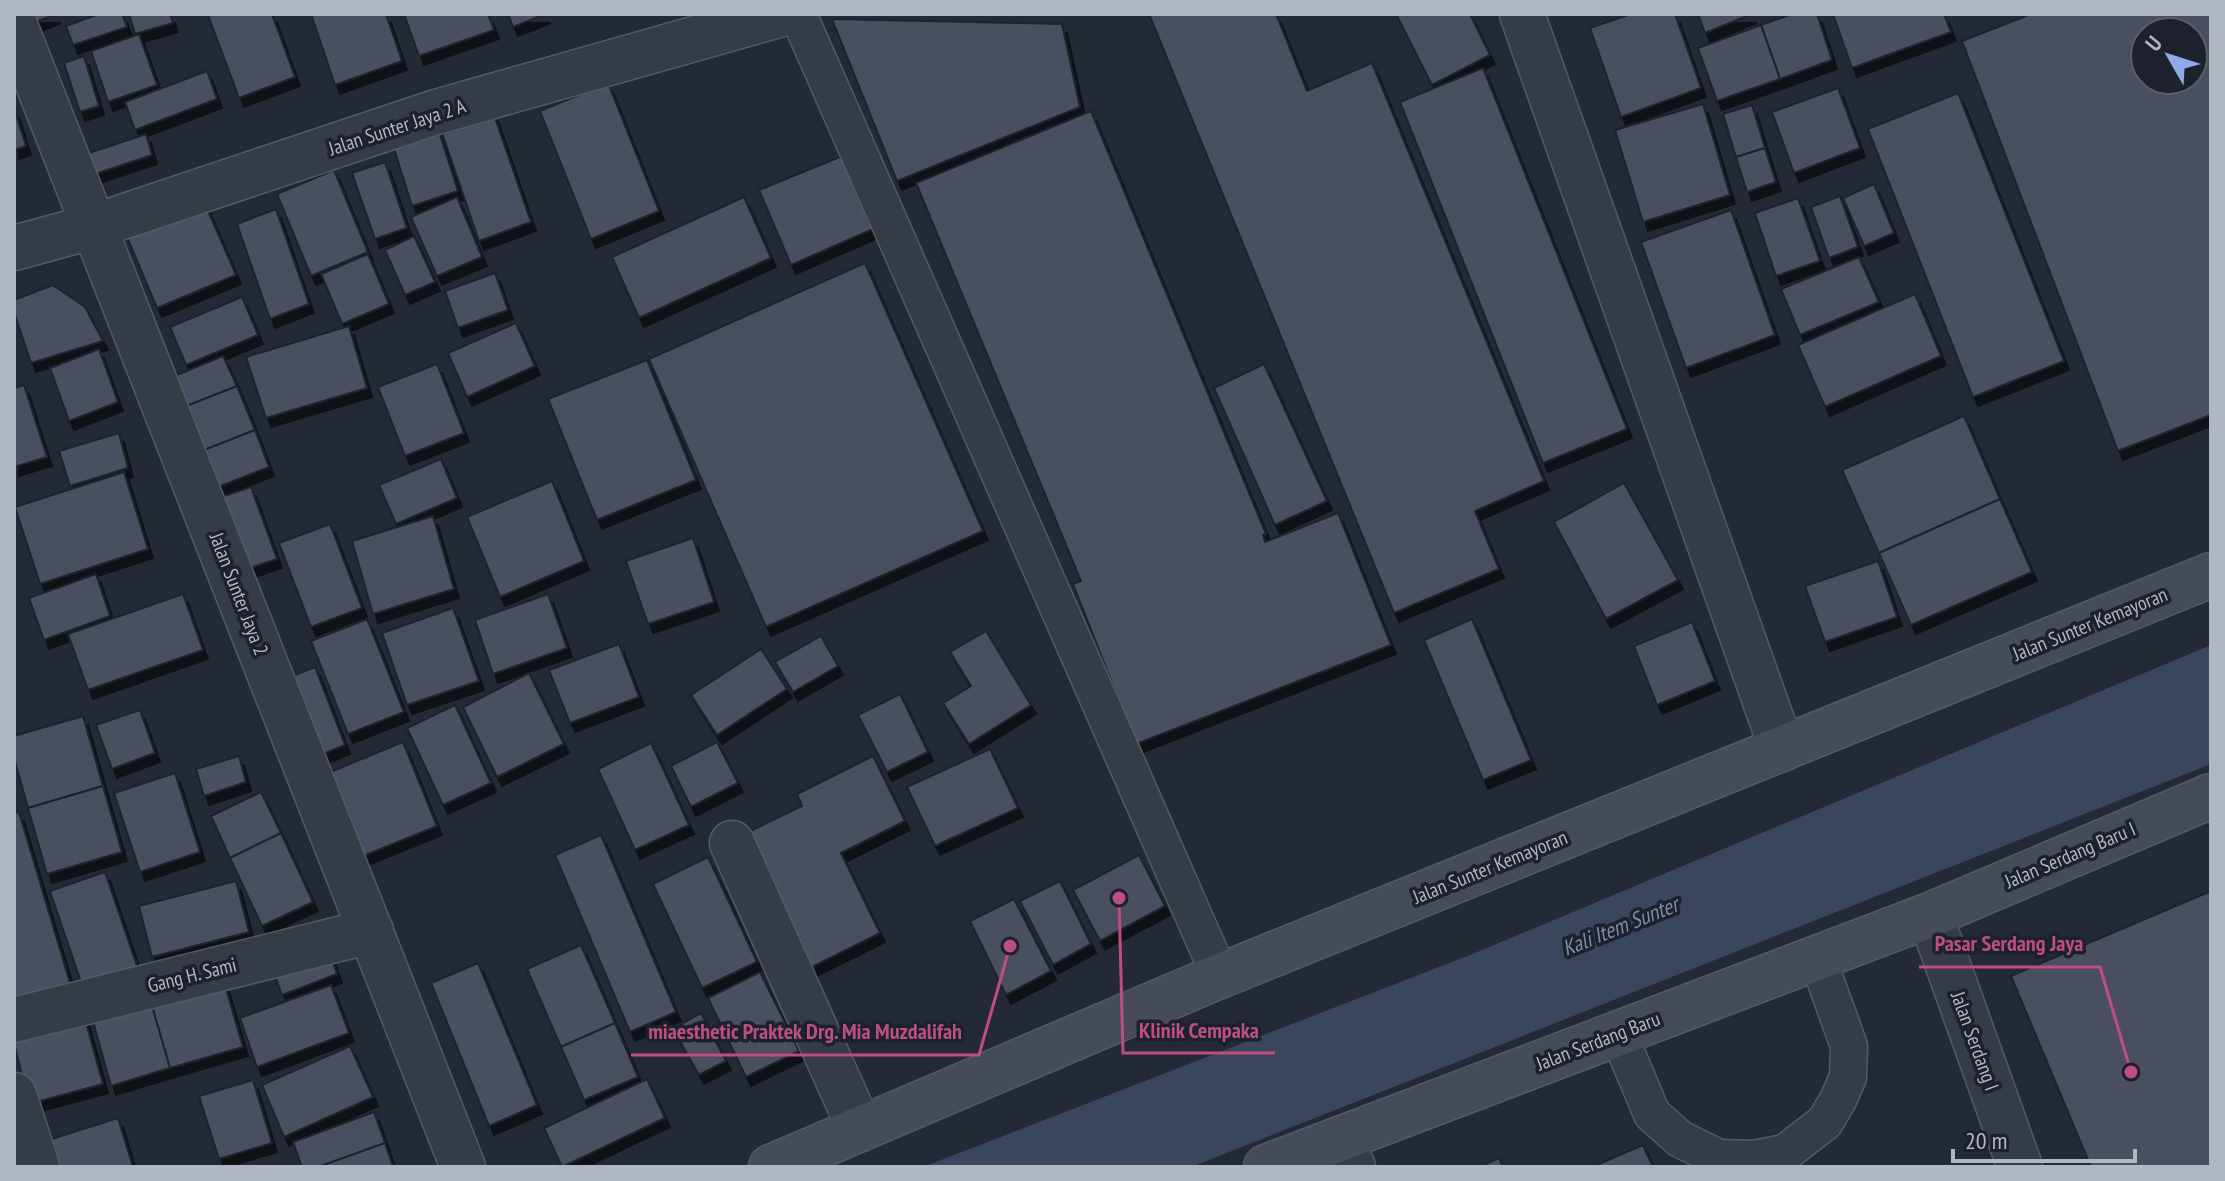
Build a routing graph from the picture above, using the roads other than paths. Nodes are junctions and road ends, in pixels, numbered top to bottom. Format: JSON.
{"nodes":[{"id":1,"x":782,"y":14,"type":"edge"},
{"id":2,"x":798,"y":14,"type":"edge"},
{"id":3,"x":1522,"y":14,"type":"edge"},
{"id":4,"x":14,"y":23,"type":"edge"},
{"id":5,"x":95,"y":226,"type":"junction"},
{"id":6,"x":14,"y":248,"type":"edge"},
{"id":7,"x":2211,"y":575,"type":"edge"},
{"id":8,"x":1782,"y":749,"type":"junction"},
{"id":9,"x":2211,"y":796,"type":"edge"},
{"id":10,"x":732,"y":843,"type":"dead end"},
{"id":11,"x":1930,"y":915,"type":"junction"},
{"id":12,"x":371,"y":931,"type":"junction"},
{"id":13,"x":1817,"y":957,"type":"junction"},
{"id":14,"x":1220,"y":976,"type":"junction"},
{"id":15,"x":14,"y":1020,"type":"edge"},
{"id":16,"x":1618,"y":1033,"type":"junction"},
{"id":17,"x":14,"y":1095,"type":"edge"},
{"id":18,"x":860,"y":1129,"type":"junction"},
{"id":19,"x":1347,"y":1153,"type":"edge"},
{"id":20,"x":37,"y":1167,"type":"edge"},
{"id":21,"x":463,"y":1167,"type":"edge"},
{"id":22,"x":771,"y":1167,"type":"edge"},
{"id":23,"x":1266,"y":1167,"type":"edge"},
{"id":24,"x":2020,"y":1167,"type":"edge"}],
"edges":[{"from":1,"to":5,"type":"street","name":"Jalan Sunter Jaya 2 A"},
{"from":2,"to":14,"type":"lane"},
{"from":3,"to":8,"type":"street"},
{"from":4,"to":5,"type":"street","name":"Jalan Sunter Jaya 2"},
{"from":5,"to":6,"type":"street","name":"Jalan Sunter Jaya 2 A"},
{"from":5,"to":12,"type":"street","name":"Jalan Sunter Jaya 2"},
{"from":7,"to":8,"type":"main road","name":"Jalan Sunter Kemayoran"},
{"from":8,"to":14,"type":"main road","name":"Jalan Sunter Kemayoran"},
{"from":9,"to":11,"type":"main road","name":"Jalan Serdang Baru I"},
{"from":10,"to":18,"type":"street"},
{"from":11,"to":13,"type":"main road","name":"Jalan Serdang Baru"},
{"from":11,"to":24,"type":"street","name":"Jalan Serdang I"},
{"from":12,"to":15,"type":"street","name":"Gang H. Sami"},
{"from":12,"to":21,"type":"street","name":"Jalan Sunter Jaya 2"},
{"from":13,"to":16,"type":"main road","name":"Jalan Serdang Baru"},
{"from":13,"to":16,"type":"lane"},
{"from":14,"to":18,"type":"main road","name":"Jalan Sunter Kemayoran"},
{"from":16,"to":19,"type":"main road","name":"Jalan Serdang Baru"},
{"from":17,"to":20,"type":"street"},
{"from":18,"to":22,"type":"main road","name":"Jalan Sunter Kemayoran"},
{"from":19,"to":23,"type":"main road","name":"Jalan Serdang Baru"}]}
